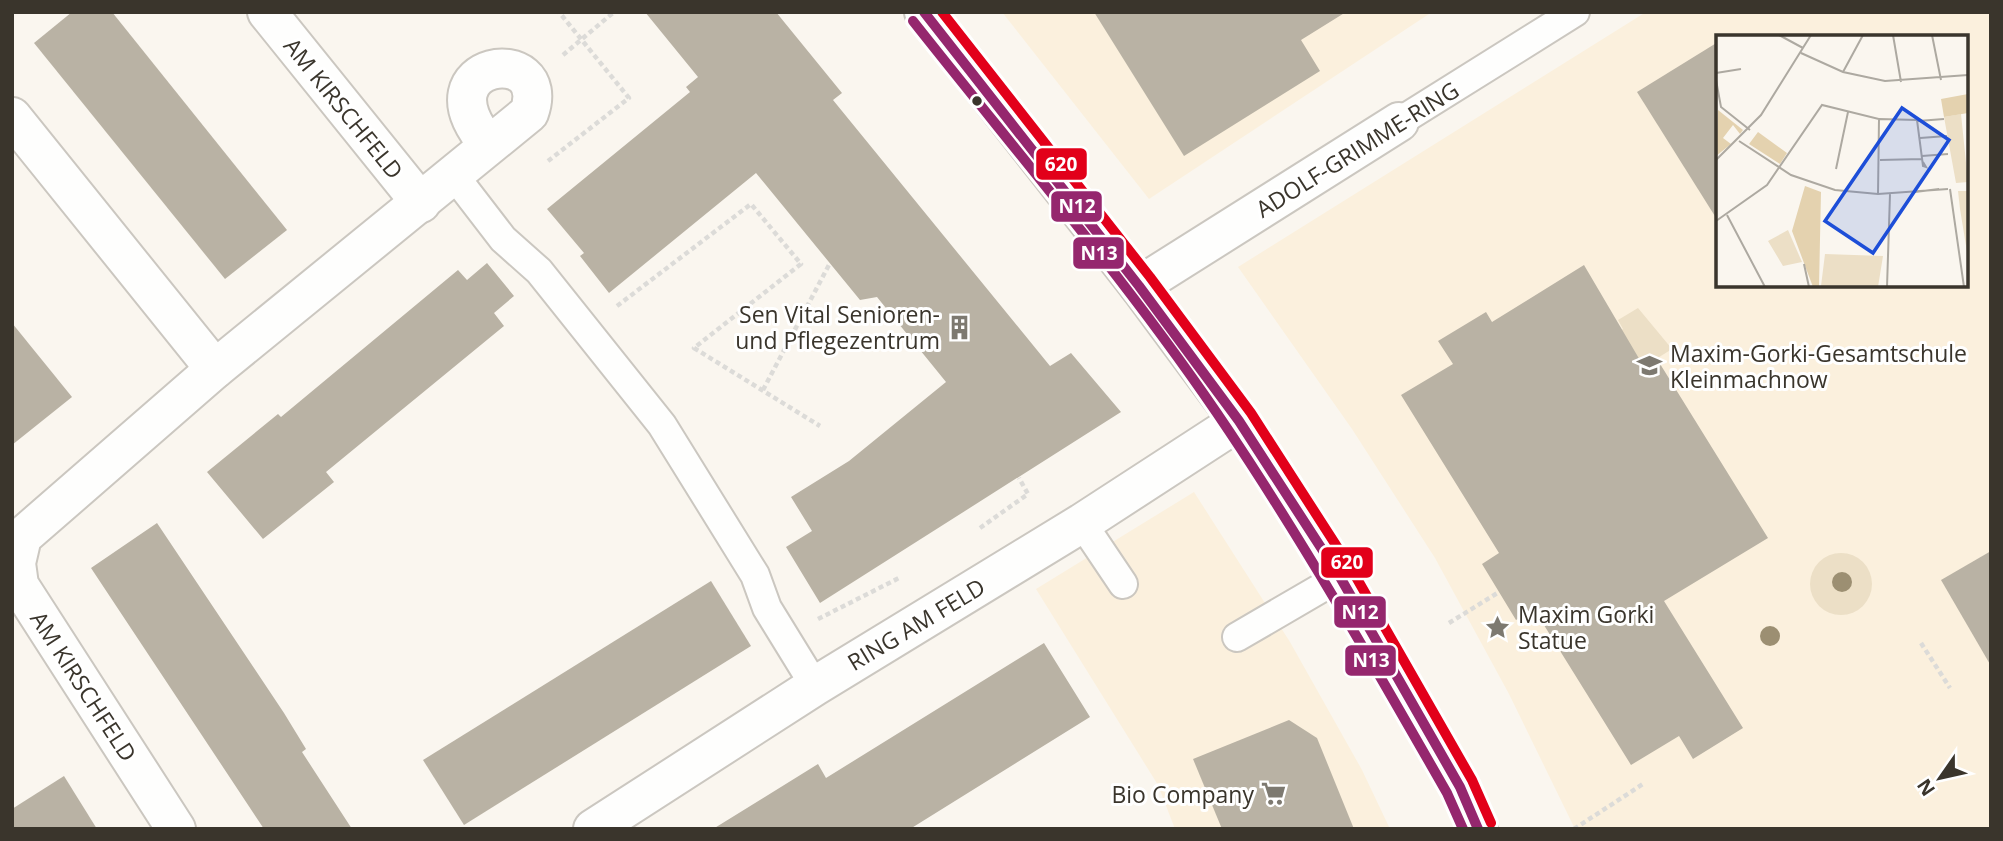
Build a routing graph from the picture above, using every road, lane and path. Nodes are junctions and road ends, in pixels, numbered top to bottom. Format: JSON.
{"nodes":[{"id":1,"x":267,"y":12,"type":"edge"},
{"id":2,"x":559,"y":12,"type":"edge"},
{"id":3,"x":614,"y":12,"type":"edge"},
{"id":4,"x":924,"y":12,"type":"edge"},
{"id":5,"x":1575,"y":12,"type":"edge"},
{"id":6,"x":581,"y":39,"type":"junction"},
{"id":7,"x":530,"y":83,"type":"junction"},
{"id":8,"x":12,"y":117,"type":"edge"},
{"id":9,"x":1399,"y":122,"type":"joint"},
{"id":10,"x":488,"y":144,"type":"junction"},
{"id":11,"x":541,"y":166,"type":"dead end"},
{"id":12,"x":453,"y":174,"type":"junction"},
{"id":13,"x":421,"y":203,"type":"junction"},
{"id":14,"x":830,"y":263,"type":"dead end"},
{"id":15,"x":1139,"y":286,"type":"junction"},
{"id":16,"x":608,"y":313,"type":"dead end"},
{"id":17,"x":215,"y":369,"type":"junction"},
{"id":18,"x":763,"y":390,"type":"junction"},
{"id":19,"x":1239,"y":421,"type":"junction"},
{"id":20,"x":820,"y":426,"type":"dead end"},
{"id":21,"x":1019,"y":478,"type":"dead end"},
{"id":22,"x":1082,"y":523,"type":"junction"},
{"id":23,"x":17,"y":531,"type":"edge"},
{"id":24,"x":972,"y":534,"type":"dead end"},
{"id":25,"x":904,"y":575,"type":"dead end"},
{"id":26,"x":1340,"y":577,"type":"junction"},
{"id":27,"x":1123,"y":584,"type":"dead end"},
{"id":28,"x":1499,"y":592,"type":"dead end"},
{"id":29,"x":812,"y":623,"type":"dead end"},
{"id":30,"x":1449,"y":624,"type":"dead end"},
{"id":31,"x":1237,"y":637,"type":"dead end"},
{"id":32,"x":1921,"y":643,"type":"dead end"},
{"id":33,"x":815,"y":686,"type":"junction"},
{"id":34,"x":1950,"y":688,"type":"dead end"},
{"id":35,"x":1643,"y":785,"type":"dead end"},
{"id":36,"x":176,"y":829,"type":"edge"},
{"id":37,"x":593,"y":829,"type":"edge"},
{"id":38,"x":1478,"y":829,"type":"edge"},
{"id":39,"x":1574,"y":829,"type":"edge"}],
"edges":[{"from":1,"to":13,"type":"street","name":"AM KIRSCHFELD"},
{"from":2,"to":6,"type":"path"},
{"from":3,"to":6,"type":"path"},
{"from":4,"to":15,"type":"street"},
{"from":5,"to":9,"type":"lane","name":"ADOLF-GRIMME-RING"},
{"from":6,"to":7,"type":"path"},
{"from":6,"to":11,"type":"path"},
{"from":7,"to":10,"type":"street","name":"AM KIRSCHFELD"},
{"from":7,"to":10,"type":"street"},
{"from":8,"to":17,"type":"street"},
{"from":9,"to":15,"type":"street","name":"ADOLF-GRIMME-RING"},
{"from":10,"to":12,"type":"street","name":"AM KIRSCHFELD"},
{"from":12,"to":13,"type":"street","name":"AM KIRSCHFELD"},
{"from":12,"to":33,"type":"lane"},
{"from":13,"to":17,"type":"street","name":"AM KIRSCHFELD"},
{"from":14,"to":18,"type":"path"},
{"from":15,"to":19,"type":"street"},
{"from":16,"to":18,"type":"path"},
{"from":17,"to":23,"type":"street","name":"AM KIRSCHFELD"},
{"from":18,"to":20,"type":"path"},
{"from":19,"to":22,"type":"street","name":"RING AM FELD"},
{"from":19,"to":26,"type":"street"},
{"from":21,"to":24,"type":"path"},
{"from":22,"to":27,"type":"lane"},
{"from":22,"to":33,"type":"street","name":"RING AM FELD"},
{"from":23,"to":36,"type":"street","name":"AM KIRSCHFELD"},
{"from":25,"to":29,"type":"path"},
{"from":26,"to":31,"type":"lane"},
{"from":26,"to":38,"type":"street"},
{"from":28,"to":30,"type":"path"},
{"from":32,"to":34,"type":"path"},
{"from":33,"to":37,"type":"street","name":"RING AM FELD"},
{"from":35,"to":39,"type":"path"}]}
